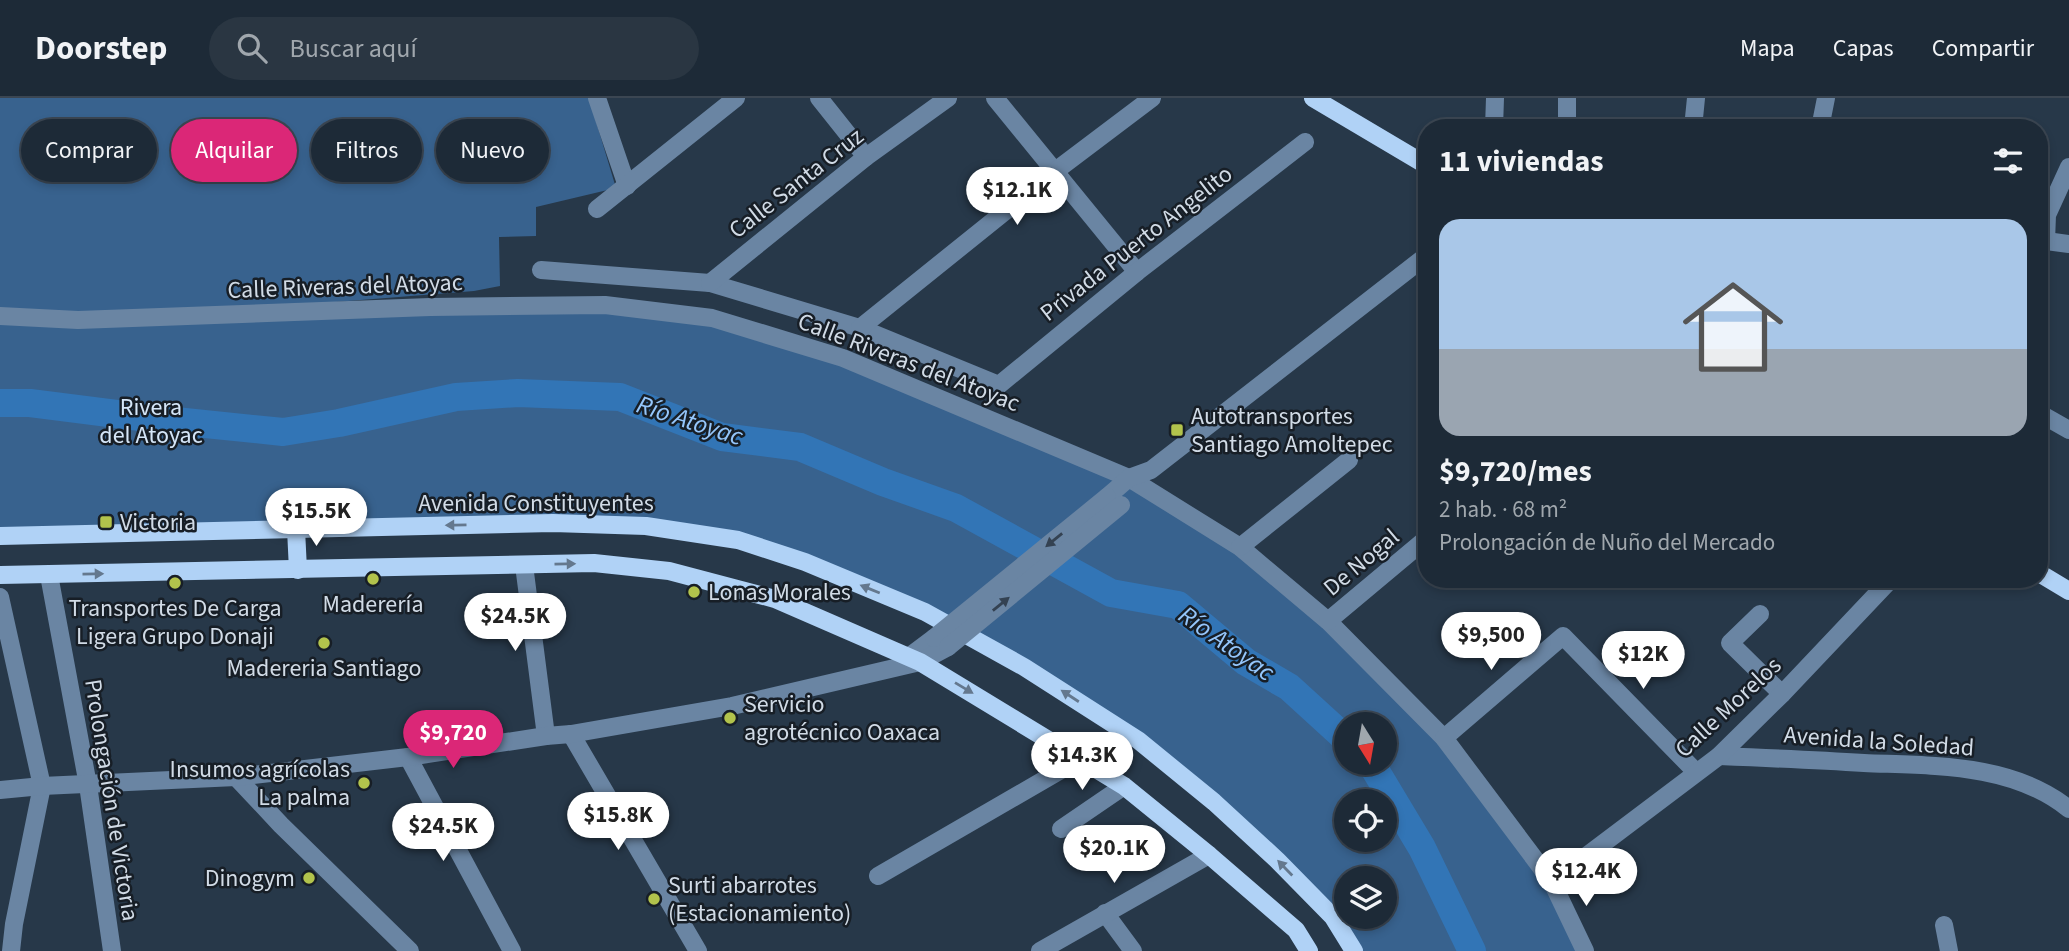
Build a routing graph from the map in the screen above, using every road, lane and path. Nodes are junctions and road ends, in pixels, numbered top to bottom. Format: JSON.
{"nodes":[{"id":1,"x":597,"y":98,"type":"edge"},
{"id":2,"x":736,"y":98,"type":"edge"},
{"id":3,"x":819,"y":98,"type":"edge"},
{"id":4,"x":948,"y":98,"type":"edge"},
{"id":5,"x":995,"y":98,"type":"edge"},
{"id":6,"x":1152,"y":98,"type":"edge"},
{"id":7,"x":1495,"y":98,"type":"edge"},
{"id":8,"x":1567,"y":98,"type":"edge"},
{"id":9,"x":1696,"y":98,"type":"edge"},
{"id":10,"x":1826,"y":98,"type":"edge"},
{"id":11,"x":1319,"y":100,"type":"edge"},
{"id":12,"x":1494,"y":119,"type":"edge"},
{"id":13,"x":1567,"y":119,"type":"edge"},
{"id":14,"x":1694,"y":119,"type":"edge"},
{"id":15,"x":1822,"y":119,"type":"edge"},
{"id":16,"x":1305,"y":142,"type":"dead end"},
{"id":17,"x":866,"y":157,"type":"junction"},
{"id":18,"x":1418,"y":160,"type":"edge"},
{"id":19,"x":2069,"y":167,"type":"edge"},
{"id":20,"x":1054,"y":172,"type":"junction"},
{"id":21,"x":627,"y":186,"type":"junction"},
{"id":22,"x":597,"y":209,"type":"dead end"},
{"id":23,"x":2048,"y":215,"type":"edge"},
{"id":24,"x":2048,"y":242,"type":"edge"},
{"id":25,"x":2069,"y":244,"type":"edge"},
{"id":26,"x":1418,"y":262,"type":"edge"},
{"id":27,"x":541,"y":270,"type":"dead end"},
{"id":28,"x":1137,"y":272,"type":"junction"},
{"id":29,"x":710,"y":283,"type":"junction"},
{"id":30,"x":0,"y":316,"type":"edge"},
{"id":31,"x":860,"y":328,"type":"junction"},
{"id":32,"x":2048,"y":418,"type":"edge"},
{"id":33,"x":2069,"y":430,"type":"edge"},
{"id":34,"x":1349,"y":460,"type":"dead end"},
{"id":35,"x":1137,"y":483,"type":"junction"},
{"id":36,"x":296,"y":529,"type":"junction"},
{"id":37,"x":0,"y":536,"type":"edge"},
{"id":38,"x":1418,"y":546,"type":"edge"},
{"id":39,"x":1240,"y":547,"type":"junction"},
{"id":40,"x":524,"y":565,"type":"junction"},
{"id":41,"x":298,"y":570,"type":"junction"},
{"id":42,"x":0,"y":575,"type":"edge"},
{"id":43,"x":49,"y":575,"type":"junction"},
{"id":44,"x":2048,"y":578,"type":"edge"},
{"id":45,"x":1882,"y":588,"type":"edge"},
{"id":46,"x":2069,"y":591,"type":"edge"},
{"id":47,"x":1,"y":608,"type":"edge"},
{"id":48,"x":1760,"y":614,"type":"dead end"},
{"id":49,"x":1328,"y":621,"type":"junction"},
{"id":50,"x":915,"y":659,"type":"junction"},
{"id":51,"x":1782,"y":694,"type":"junction"},
{"id":52,"x":570,"y":734,"type":"junction"},
{"id":53,"x":547,"y":736,"type":"junction"},
{"id":54,"x":1444,"y":738,"type":"junction"},
{"id":55,"x":1719,"y":756,"type":"junction"},
{"id":56,"x":408,"y":757,"type":"junction"},
{"id":57,"x":1080,"y":759,"type":"junction"},
{"id":58,"x":1696,"y":772,"type":"junction"},
{"id":59,"x":236,"y":777,"type":"junction"},
{"id":60,"x":88,"y":785,"type":"junction"},
{"id":61,"x":42,"y":786,"type":"junction"},
{"id":62,"x":1124,"y":786,"type":"junction"},
{"id":63,"x":0,"y":790,"type":"edge"},
{"id":64,"x":2069,"y":809,"type":"edge"},
{"id":65,"x":1061,"y":829,"type":"dead end"},
{"id":66,"x":1209,"y":855,"type":"junction"},
{"id":67,"x":878,"y":876,"type":"dead end"},
{"id":68,"x":1552,"y":882,"type":"junction"},
{"id":69,"x":1105,"y":913,"type":"junction"},
{"id":70,"x":1944,"y":925,"type":"dead end"},
{"id":71,"x":11,"y":951,"type":"edge"},
{"id":72,"x":112,"y":951,"type":"edge"},
{"id":73,"x":410,"y":951,"type":"edge"},
{"id":74,"x":512,"y":951,"type":"edge"},
{"id":75,"x":698,"y":951,"type":"edge"},
{"id":76,"x":1040,"y":951,"type":"edge"},
{"id":77,"x":1133,"y":951,"type":"edge"},
{"id":78,"x":1309,"y":951,"type":"edge"},
{"id":79,"x":1354,"y":951,"type":"edge"},
{"id":80,"x":1585,"y":951,"type":"edge"},
{"id":81,"x":1948,"y":951,"type":"edge"}],
"edges":[{"from":1,"to":21,"type":"street"},
{"from":2,"to":21,"type":"street"},
{"from":3,"to":17,"type":"street"},
{"from":4,"to":17,"type":"street","name":"Calle Santa Cruz"},
{"from":5,"to":20,"type":"street"},
{"from":6,"to":20,"type":"street"},
{"from":7,"to":12,"type":"street"},
{"from":8,"to":13,"type":"street"},
{"from":9,"to":14,"type":"street"},
{"from":10,"to":15,"type":"street"},
{"from":11,"to":18,"type":"main road"},
{"from":16,"to":28,"type":"street","name":"Privada Puerto Angelito"},
{"from":17,"to":29,"type":"street","name":"Calle Santa Cruz"},
{"from":19,"to":23,"type":"street"},
{"from":20,"to":28,"type":"street"},
{"from":20,"to":31,"type":"street"},
{"from":21,"to":22,"type":"street"},
{"from":24,"to":25,"type":"street"},
{"from":26,"to":35,"type":"street"},
{"from":27,"to":29,"type":"street"},
{"from":28,"to":31,"type":"street","name":"Privada Puerto Angelito"},
{"from":29,"to":31,"type":"street"},
{"from":30,"to":35,"type":"street","name":"Calle Riveras del Atoyac"},
{"from":32,"to":33,"type":"street"},
{"from":34,"to":39,"type":"street"},
{"from":35,"to":39,"type":"street","name":"Calle Riveras del Atoyac"},
{"from":35,"to":50,"type":"street","bridge":true},
{"from":36,"to":37,"type":"main road","name":"Avenida Constituyentes"},
{"from":36,"to":41,"type":"main road"},
{"from":79,"to":36,"type":"main road","name":"Avenida Constituyentes","one_way":true},
{"from":38,"to":49,"type":"street","name":"De Nogal"},
{"from":39,"to":49,"type":"street","name":"Calle Riveras del Atoyac"},
{"from":40,"to":41,"type":"main road"},
{"from":40,"to":50,"type":"main road","one_way":true},
{"from":40,"to":53,"type":"street"},
{"from":43,"to":41,"type":"main road","one_way":true},
{"from":42,"to":43,"type":"main road"},
{"from":43,"to":60,"type":"street","name":"Prolongación de Victoria"},
{"from":44,"to":46,"type":"main road"},
{"from":45,"to":51,"type":"street","name":"Calle Morelos"},
{"from":47,"to":61,"type":"street"},
{"from":48,"to":51,"type":"street"},
{"from":49,"to":54,"type":"street","name":"Calle Riveras del Atoyac"},
{"from":50,"to":52,"type":"street"},
{"from":50,"to":57,"type":"main road","one_way":true},
{"from":51,"to":55,"type":"street","name":"Calle Morelos"},
{"from":52,"to":53,"type":"street"},
{"from":52,"to":75,"type":"street"},
{"from":53,"to":56,"type":"street"},
{"from":54,"to":58,"type":"street"},
{"from":54,"to":68,"type":"street","name":"Calle Riveras del Atoyac"},
{"from":55,"to":58,"type":"street","name":"Calle Morelos"},
{"from":55,"to":64,"type":"street","name":"Avenida la Soledad"},
{"from":56,"to":59,"type":"street"},
{"from":56,"to":74,"type":"street"},
{"from":57,"to":62,"type":"main road"},
{"from":57,"to":67,"type":"street"},
{"from":58,"to":68,"type":"street","name":"Calle Morelos"},
{"from":59,"to":60,"type":"street"},
{"from":59,"to":73,"type":"street"},
{"from":60,"to":61,"type":"street"},
{"from":60,"to":72,"type":"street","name":"Prolongación de Victoria"},
{"from":61,"to":63,"type":"street"},
{"from":61,"to":71,"type":"street"},
{"from":62,"to":65,"type":"street"},
{"from":62,"to":66,"type":"main road"},
{"from":66,"to":69,"type":"street"},
{"from":66,"to":78,"type":"main road"},
{"from":68,"to":80,"type":"street","name":"Calle Riveras del Atoyac"},
{"from":69,"to":76,"type":"street"},
{"from":69,"to":77,"type":"street"},
{"from":70,"to":81,"type":"street"}]}
